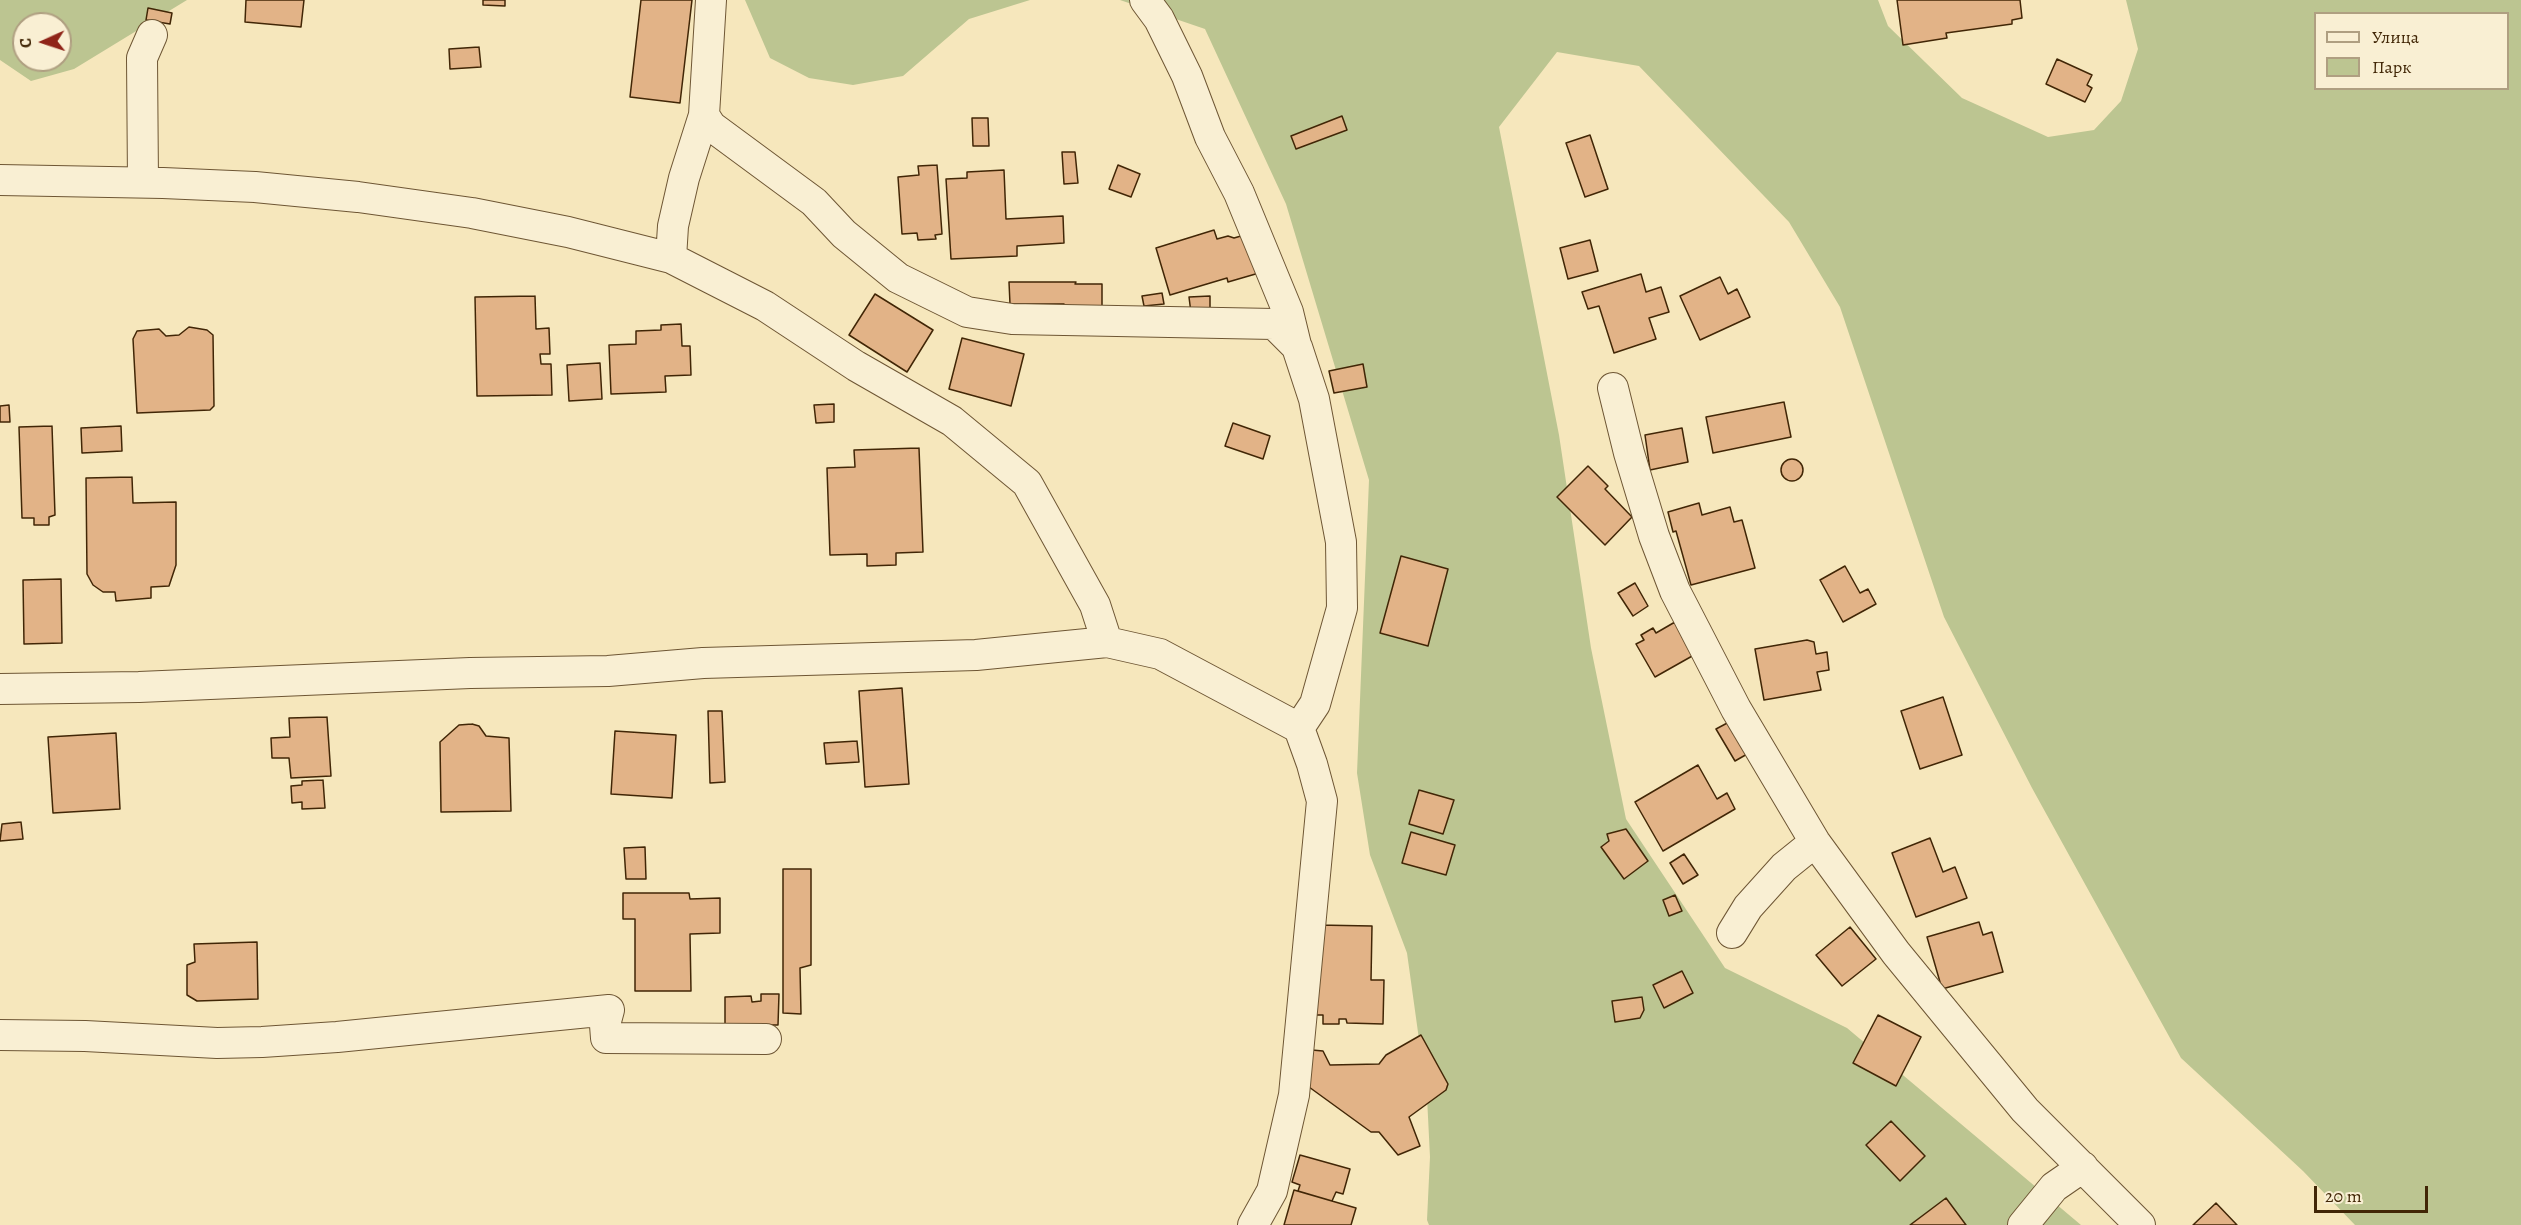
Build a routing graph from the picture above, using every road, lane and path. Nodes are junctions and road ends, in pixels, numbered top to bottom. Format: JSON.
{"nodes":[{"id":1,"x":711,"y":0,"type":"edge"},
{"id":2,"x":1144,"y":0,"type":"edge"},
{"id":3,"x":152,"y":35,"type":"dead end"},
{"id":4,"x":704,"y":115,"type":"junction"},
{"id":5,"x":0,"y":180,"type":"edge"},
{"id":6,"x":143,"y":182,"type":"junction"},
{"id":7,"x":671,"y":258,"type":"junction"},
{"id":8,"x":1279,"y":290,"type":"junction"},
{"id":9,"x":1274,"y":324,"type":"junction"},
{"id":10,"x":1297,"y":347,"type":"junction"},
{"id":11,"x":1614,"y":388,"type":"dead end"},
{"id":12,"x":1107,"y":642,"type":"junction"},
{"id":13,"x":0,"y":689,"type":"edge"},
{"id":14,"x":1299,"y":728,"type":"junction"},
{"id":15,"x":1815,"y":842,"type":"junction"},
{"id":16,"x":1732,"y":933,"type":"dead end"},
{"id":17,"x":0,"y":1035,"type":"edge"},
{"id":18,"x":766,"y":1039,"type":"dead end"},
{"id":19,"x":2083,"y":1167,"type":"junction"},
{"id":20,"x":1253,"y":1225,"type":"edge"},
{"id":21,"x":2023,"y":1225,"type":"edge"},
{"id":22,"x":2140,"y":1225,"type":"edge"}],
"edges":[{"from":1,"to":4,"type":"street"},
{"from":2,"to":8,"type":"street"},
{"from":3,"to":6,"type":"street"},
{"from":4,"to":7,"type":"street"},
{"from":4,"to":9,"type":"street"},
{"from":5,"to":6,"type":"street"},
{"from":6,"to":7,"type":"street"},
{"from":7,"to":12,"type":"street"},
{"from":8,"to":9,"type":"street"},
{"from":8,"to":10,"type":"street"},
{"from":9,"to":10,"type":"street"},
{"from":10,"to":14,"type":"street"},
{"from":11,"to":15,"type":"street"},
{"from":12,"to":13,"type":"street"},
{"from":12,"to":14,"type":"street"},
{"from":14,"to":20,"type":"street"},
{"from":15,"to":16,"type":"street"},
{"from":15,"to":19,"type":"street"},
{"from":17,"to":18,"type":"street"},
{"from":19,"to":21,"type":"street"},
{"from":19,"to":22,"type":"street"}]}
